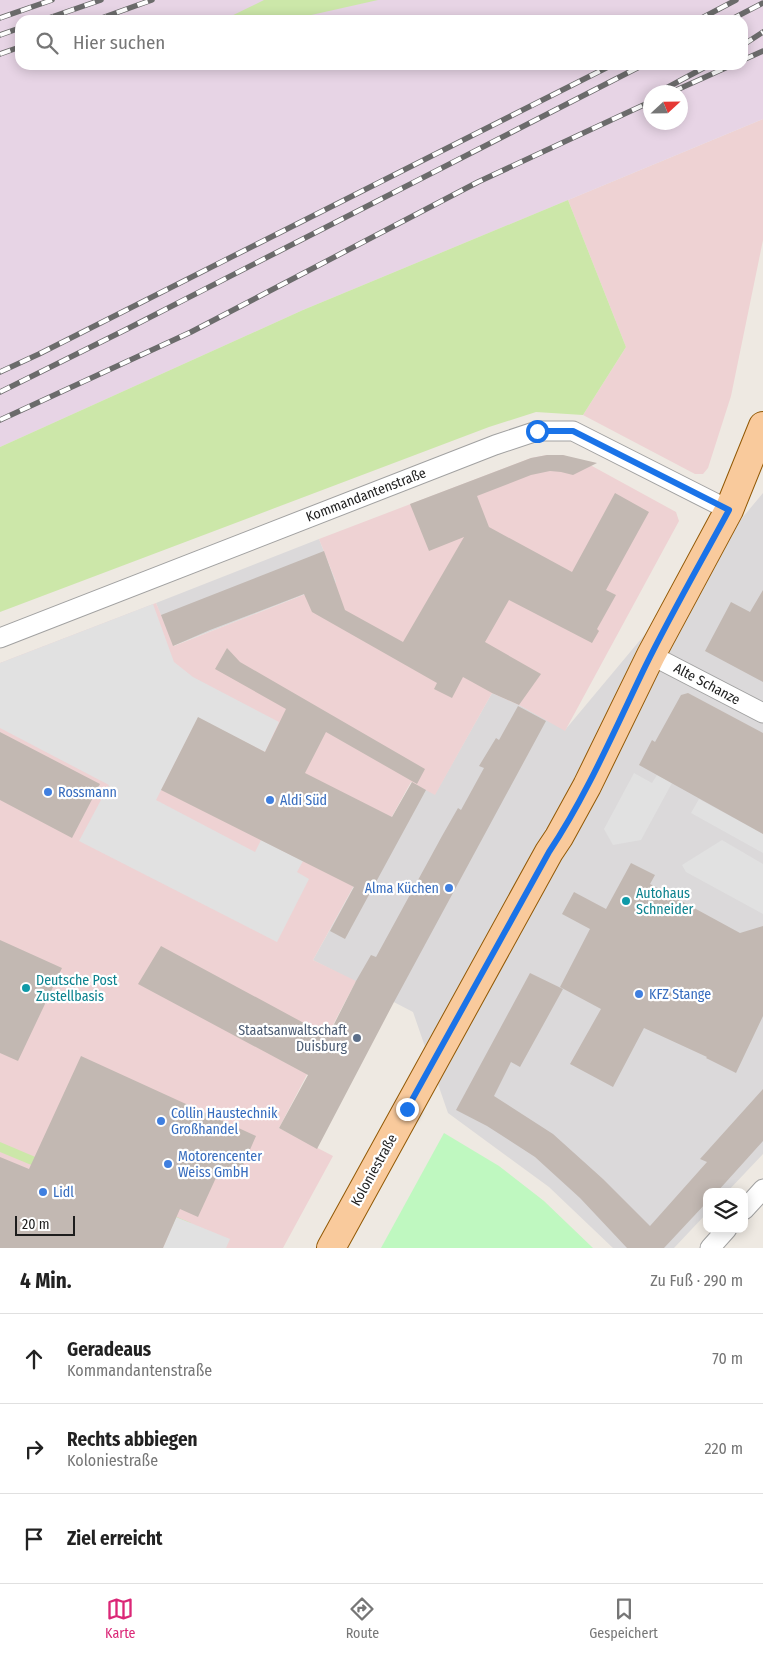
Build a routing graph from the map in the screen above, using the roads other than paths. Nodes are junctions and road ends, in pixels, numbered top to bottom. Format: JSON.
{"nodes":[{"id":1,"x":763,"y":426,"type":"edge"},
{"id":2,"x":729,"y":510,"type":"junction"},
{"id":3,"x":0,"y":638,"type":"edge"},
{"id":4,"x":651,"y":654,"type":"junction"},
{"id":5,"x":763,"y":713,"type":"edge"},
{"id":6,"x":763,"y":1189,"type":"edge"},
{"id":7,"x":748,"y":1206,"type":"edge"},
{"id":8,"x":723,"y":1233,"type":"edge"},
{"id":9,"x":331,"y":1248,"type":"edge"},
{"id":10,"x":710,"y":1248,"type":"edge"}],
"edges":[{"from":1,"to":2,"type":"main road","name":"Koloniestraße"},
{"from":2,"to":3,"type":"street","name":"Kommandantenstraße"},
{"from":2,"to":4,"type":"main road","name":"Koloniestraße"},
{"from":4,"to":5,"type":"street","name":"Alte Schanze"},
{"from":4,"to":9,"type":"main road","name":"Koloniestraße"},
{"from":6,"to":7,"type":"street"},
{"from":8,"to":10,"type":"street"}]}
